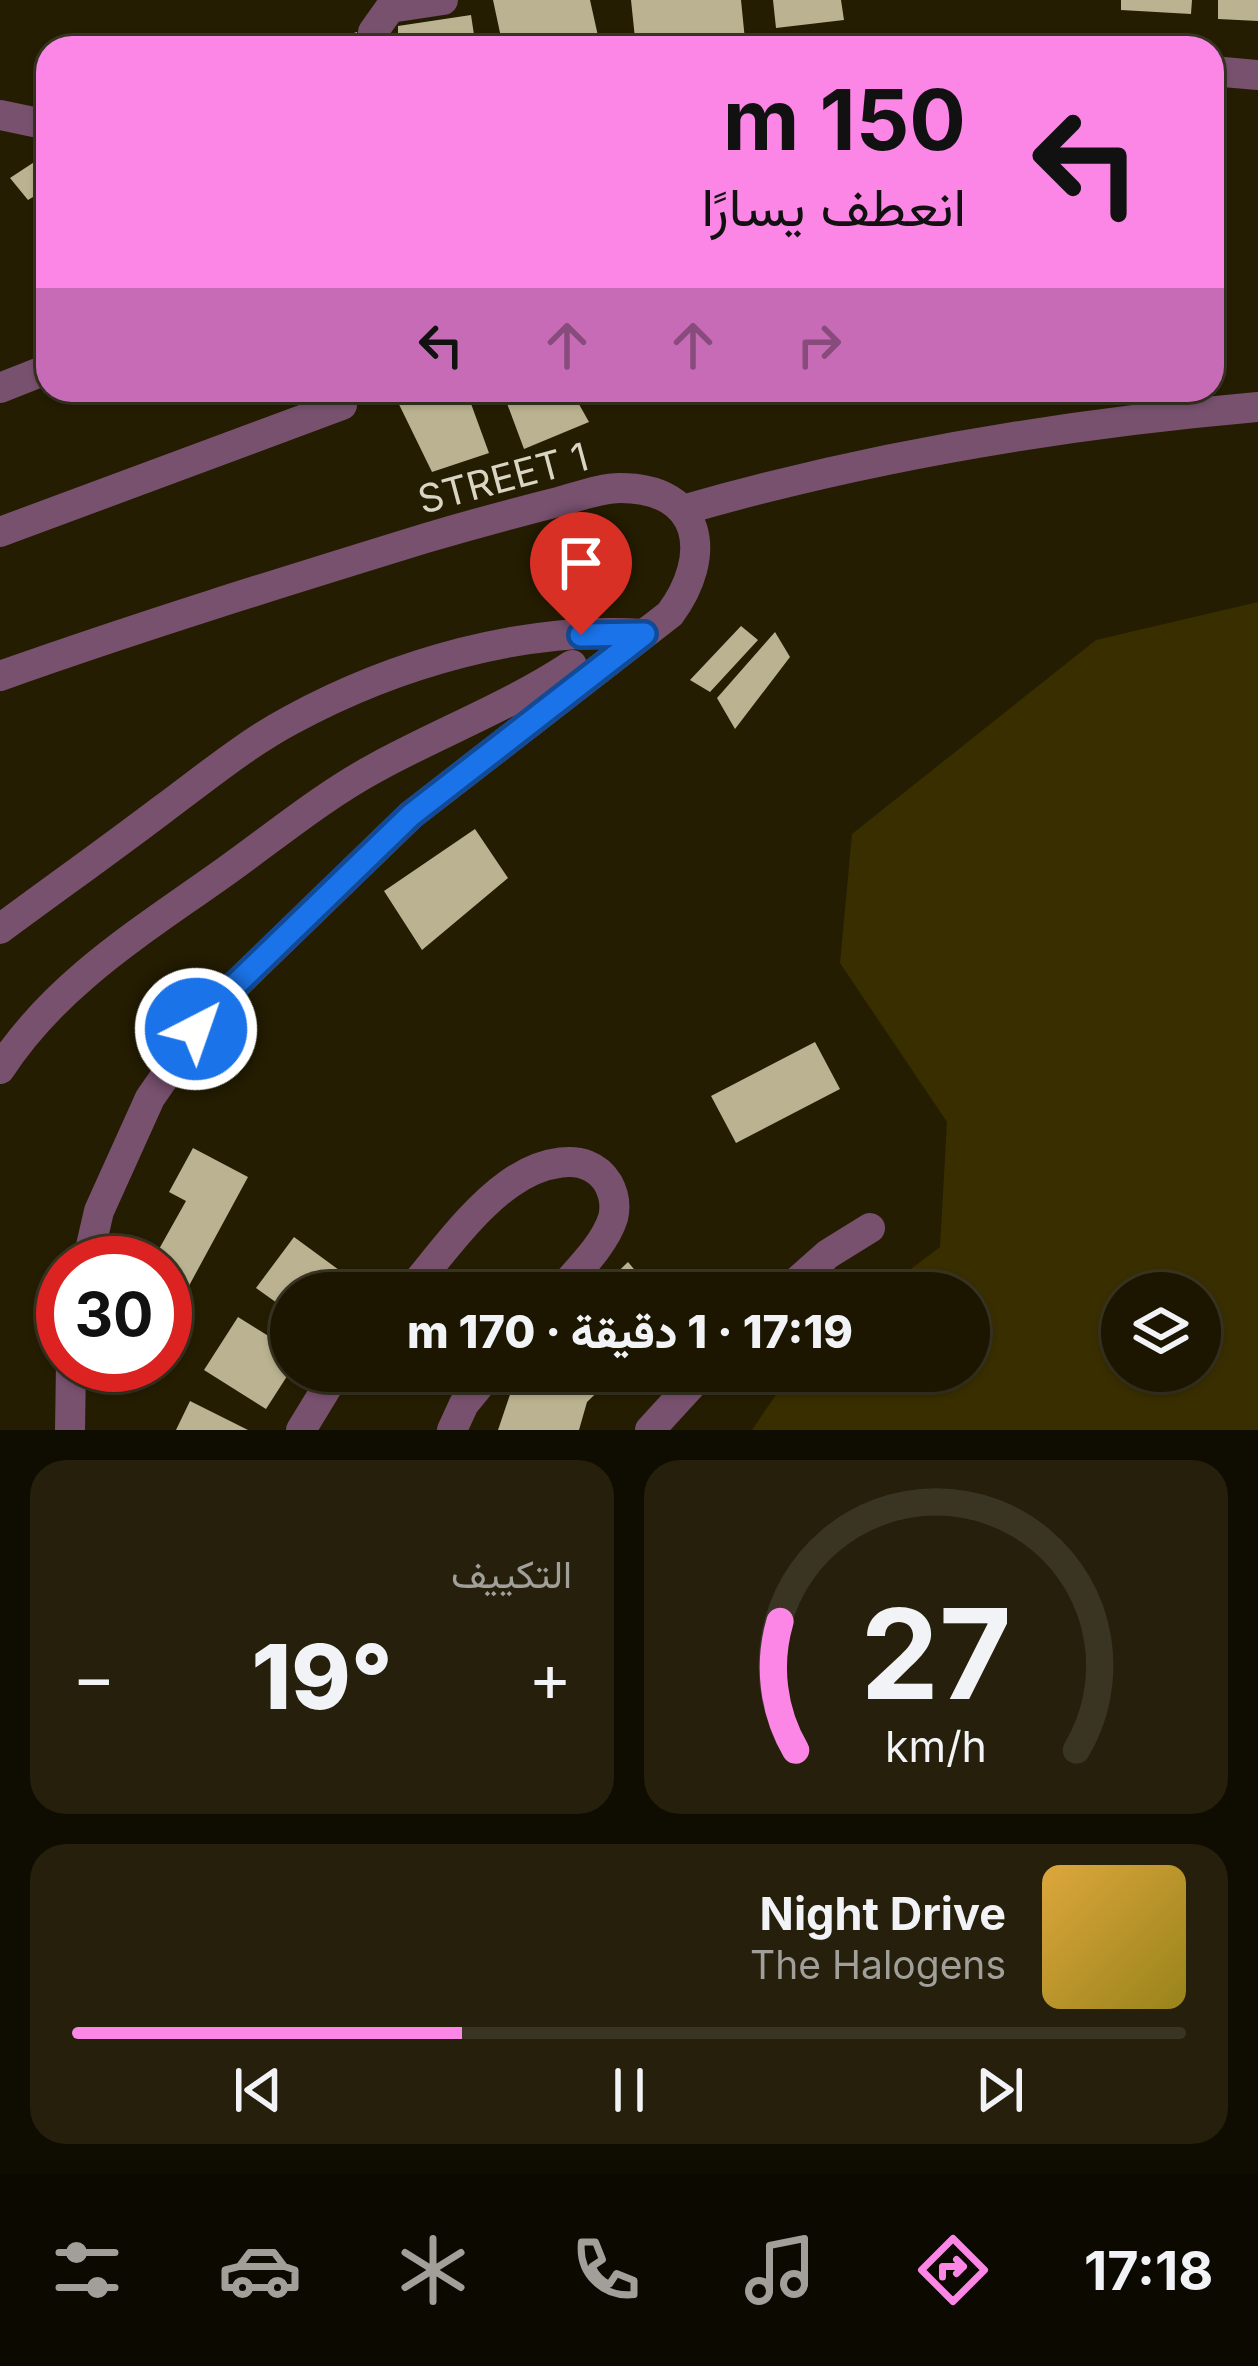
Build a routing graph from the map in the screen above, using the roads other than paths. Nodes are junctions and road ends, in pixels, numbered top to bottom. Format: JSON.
{"nodes":[{"id":1,"x":443,"y":0,"type":"edge"},
{"id":2,"x":374,"y":36,"type":"edge"},
{"id":3,"x":1224,"y":72,"type":"edge"},
{"id":4,"x":1258,"y":75,"type":"edge"},
{"id":5,"x":0,"y":115,"type":"edge"},
{"id":6,"x":36,"y":122,"type":"edge"},
{"id":7,"x":36,"y":374,"type":"edge"},
{"id":8,"x":0,"y":388,"type":"edge"},
{"id":9,"x":342,"y":405,"type":"dead end"},
{"id":10,"x":1258,"y":407,"type":"edge"},
{"id":11,"x":683,"y":510,"type":"junction"},
{"id":12,"x":0,"y":532,"type":"edge"},
{"id":13,"x":629,"y":633,"type":"junction"},
{"id":14,"x":0,"y":676,"type":"edge"},
{"id":15,"x":0,"y":928,"type":"edge"},
{"id":16,"x":0,"y":1069,"type":"edge"},
{"id":17,"x":870,"y":1228,"type":"dead end"},
{"id":18,"x":93,"y":1236,"type":"edge"},
{"id":19,"x":427,"y":1272,"type":"edge"},
{"id":20,"x":575,"y":1272,"type":"edge"},
{"id":21,"x":808,"y":1272,"type":"edge"},
{"id":22,"x":71,"y":1392,"type":"edge"},
{"id":23,"x":325,"y":1392,"type":"edge"},
{"id":24,"x":474,"y":1392,"type":"edge"},
{"id":25,"x":685,"y":1392,"type":"edge"},
{"id":26,"x":70,"y":1430,"type":"edge"},
{"id":27,"x":302,"y":1430,"type":"edge"},
{"id":28,"x":452,"y":1430,"type":"edge"},
{"id":29,"x":650,"y":1430,"type":"edge"}],
"edges":[{"from":1,"to":2,"type":"street"},
{"from":3,"to":4,"type":"street"},
{"from":5,"to":6,"type":"street"},
{"from":7,"to":8,"type":"street"},
{"from":9,"to":12,"type":"street"},
{"from":10,"to":11,"type":"street"},
{"from":11,"to":13,"type":"street"},
{"from":11,"to":14,"type":"street","name":"STREET 1"},
{"from":13,"to":15,"type":"street"},
{"from":13,"to":16,"type":"street"},
{"from":13,"to":18,"type":"street"},
{"from":17,"to":21,"type":"street"},
{"from":19,"to":20,"type":"street"},
{"from":22,"to":26,"type":"street"},
{"from":23,"to":27,"type":"street"},
{"from":24,"to":28,"type":"street"},
{"from":25,"to":29,"type":"street"}]}
